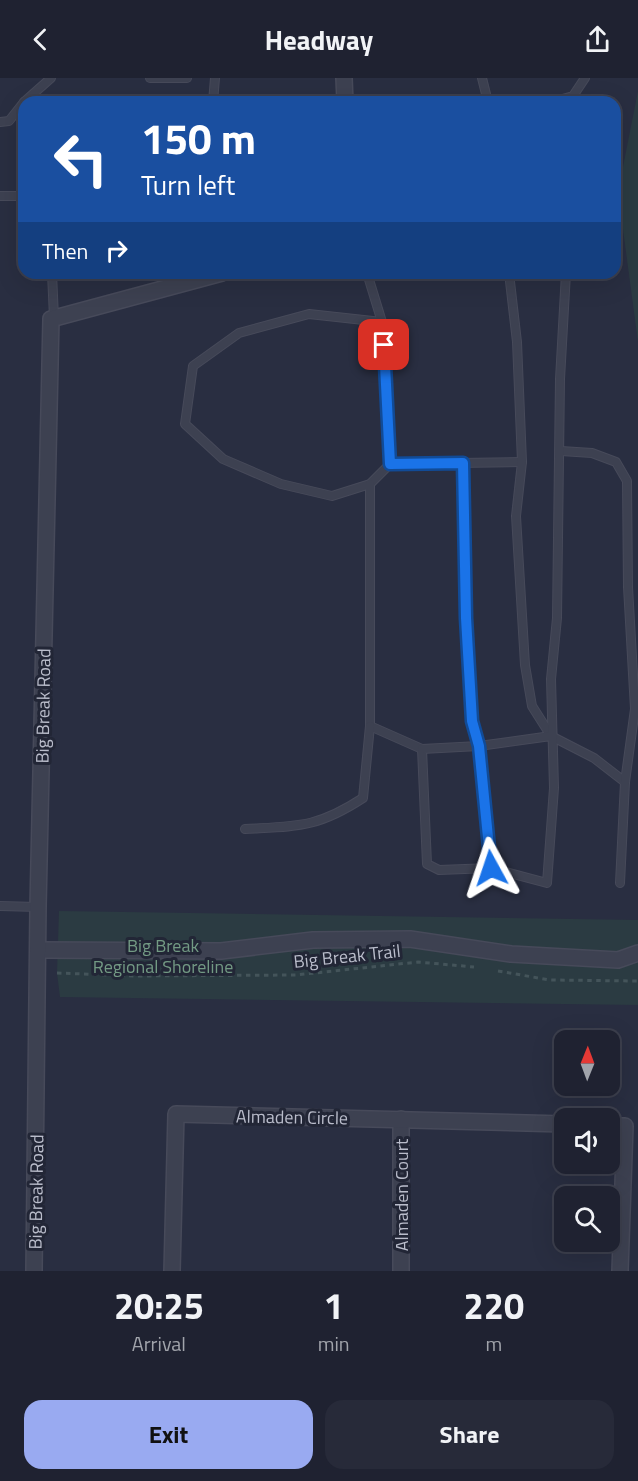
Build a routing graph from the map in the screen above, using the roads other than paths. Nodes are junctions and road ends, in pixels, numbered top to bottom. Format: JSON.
{"nodes":[{"id":1,"x":51,"y":78,"type":"edge"},
{"id":2,"x":150,"y":78,"type":"edge"},
{"id":3,"x":187,"y":78,"type":"edge"},
{"id":4,"x":215,"y":78,"type":"edge"},
{"id":5,"x":344,"y":78,"type":"edge"},
{"id":6,"x":482,"y":78,"type":"edge"},
{"id":7,"x":585,"y":78,"type":"edge"},
{"id":8,"x":33,"y":96,"type":"edge"},
{"id":9,"x":214,"y":96,"type":"edge"},
{"id":10,"x":345,"y":96,"type":"edge"},
{"id":11,"x":486,"y":96,"type":"edge"},
{"id":12,"x":573,"y":96,"type":"edge"},
{"id":13,"x":18,"y":111,"type":"edge"},
{"id":14,"x":0,"y":122,"type":"edge"},
{"id":15,"x":0,"y":196,"type":"edge"},
{"id":16,"x":18,"y":196,"type":"edge"},
{"id":17,"x":52,"y":279,"type":"edge"},
{"id":18,"x":200,"y":279,"type":"edge"},
{"id":19,"x":369,"y":279,"type":"edge"},
{"id":20,"x":510,"y":279,"type":"edge"},
{"id":21,"x":566,"y":279,"type":"edge"},
{"id":22,"x":54,"y":318,"type":"junction"},
{"id":23,"x":382,"y":322,"type":"junction"},
{"id":24,"x":561,"y":451,"type":"junction"},
{"id":25,"x":522,"y":462,"type":"junction"},
{"id":26,"x":463,"y":463,"type":"junction"},
{"id":27,"x":390,"y":464,"type":"junction"},
{"id":28,"x":370,"y":484,"type":"junction"},
{"id":29,"x":370,"y":726,"type":"junction"},
{"id":30,"x":551,"y":736,"type":"junction"},
{"id":31,"x":479,"y":746,"type":"junction"},
{"id":32,"x":422,"y":749,"type":"junction"},
{"id":33,"x":625,"y":782,"type":"junction"},
{"id":34,"x":245,"y":829,"type":"dead end"},
{"id":35,"x":491,"y":868,"type":"junction"},
{"id":36,"x":620,"y":883,"type":"dead end"},
{"id":37,"x":0,"y":906,"type":"edge"},
{"id":38,"x":38,"y":907,"type":"junction"},
{"id":39,"x":40,"y":950,"type":"junction"},
{"id":40,"x":638,"y":953,"type":"edge"},
{"id":41,"x":401,"y":1119,"type":"junction"},
{"id":42,"x":554,"y":1124,"type":"edge"},
{"id":43,"x":620,"y":1126,"type":"edge"},
{"id":44,"x":34,"y":1271,"type":"edge"},
{"id":45,"x":172,"y":1271,"type":"edge"},
{"id":46,"x":401,"y":1271,"type":"edge"},
{"id":47,"x":620,"y":1271,"type":"edge"}],
"edges":[{"from":1,"to":8,"type":"lane"},
{"from":2,"to":3,"type":"lane"},
{"from":4,"to":9,"type":"lane"},
{"from":5,"to":10,"type":"street"},
{"from":6,"to":11,"type":"lane"},
{"from":7,"to":12,"type":"lane"},
{"from":13,"to":14,"type":"lane"},
{"from":15,"to":16,"type":"lane"},
{"from":17,"to":22,"type":"lane"},
{"from":18,"to":22,"type":"street"},
{"from":19,"to":23,"type":"lane"},
{"from":20,"to":25,"type":"lane"},
{"from":21,"to":24,"type":"lane"},
{"from":22,"to":38,"type":"street","name":"Big Break Road"},
{"from":23,"to":27,"type":"lane"},
{"from":23,"to":28,"type":"lane"},
{"from":24,"to":30,"type":"lane"},
{"from":24,"to":33,"type":"lane"},
{"from":25,"to":26,"type":"lane"},
{"from":25,"to":30,"type":"lane"},
{"from":26,"to":27,"type":"lane"},
{"from":26,"to":31,"type":"lane"},
{"from":27,"to":28,"type":"lane"},
{"from":28,"to":29,"type":"lane"},
{"from":29,"to":32,"type":"lane"},
{"from":29,"to":34,"type":"lane"},
{"from":30,"to":31,"type":"lane"},
{"from":30,"to":33,"type":"lane"},
{"from":30,"to":35,"type":"lane"},
{"from":31,"to":32,"type":"lane"},
{"from":31,"to":35,"type":"lane"},
{"from":32,"to":35,"type":"lane"},
{"from":33,"to":36,"type":"lane"},
{"from":37,"to":38,"type":"lane"},
{"from":38,"to":39,"type":"street","name":"Big Break Road"},
{"from":39,"to":40,"type":"street"},
{"from":39,"to":44,"type":"street","name":"Big Break Road"},
{"from":41,"to":42,"type":"street","name":"Almaden Circle"},
{"from":41,"to":45,"type":"street","name":"Almaden Circle"},
{"from":41,"to":46,"type":"street","name":"Almaden Court"},
{"from":43,"to":47,"type":"street"}]}
